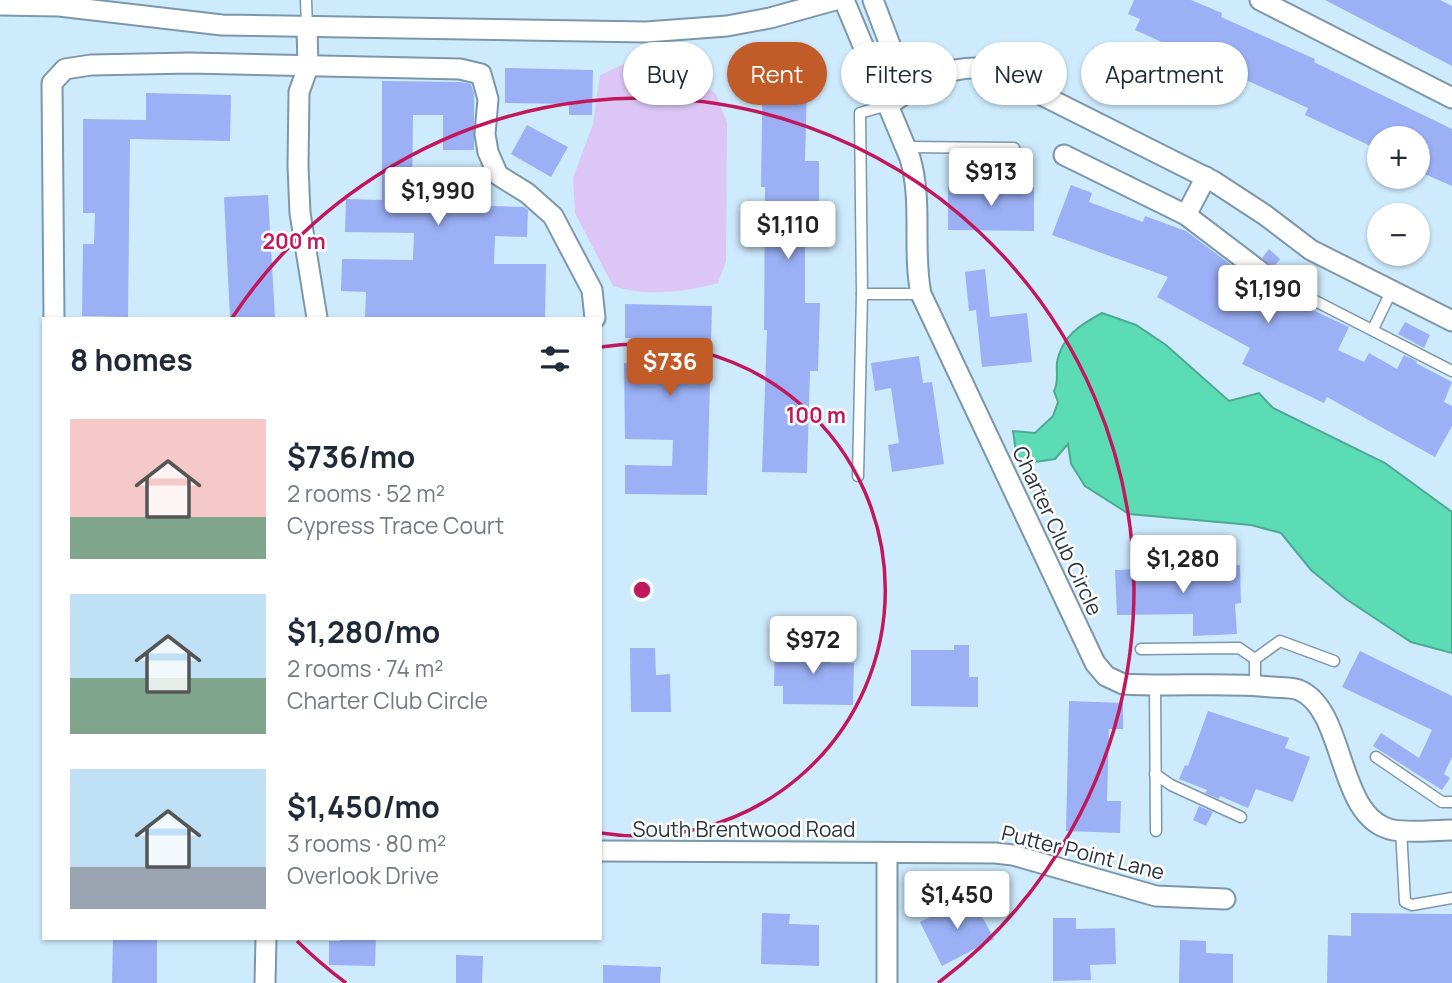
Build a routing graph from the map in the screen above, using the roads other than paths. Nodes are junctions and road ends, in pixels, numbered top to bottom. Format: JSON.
{"nodes":[{"id":1,"x":306,"y":0,"type":"edge"},
{"id":2,"x":835,"y":0,"type":"edge"},
{"id":3,"x":845,"y":0,"type":"edge"},
{"id":4,"x":873,"y":0,"type":"edge"},
{"id":5,"x":1260,"y":0,"type":"edge"},
{"id":6,"x":83,"y":4,"type":"edge"},
{"id":7,"x":0,"y":5,"type":"edge"},
{"id":8,"x":307,"y":28,"type":"junction"},
{"id":9,"x":862,"y":42,"type":"edge"},
{"id":10,"x":889,"y":42,"type":"edge"},
{"id":11,"x":308,"y":67,"type":"junction"},
{"id":12,"x":957,"y":68,"type":"edge"},
{"id":13,"x":1452,"y":98,"type":"edge"},
{"id":14,"x":888,"y":105,"type":"joint"},
{"id":15,"x":905,"y":147,"type":"junction"},
{"id":16,"x":1014,"y":148,"type":"dead end"},
{"id":17,"x":1064,"y":155,"type":"dead end"},
{"id":18,"x":498,"y":175,"type":"junction"},
{"id":19,"x":425,"y":176,"type":"dead end"},
{"id":20,"x":1206,"y":177,"type":"junction"},
{"id":21,"x":1186,"y":215,"type":"junction"},
{"id":22,"x":1261,"y":272,"type":"dead end"},
{"id":23,"x":1288,"y":287,"type":"dead end"},
{"id":24,"x":1392,"y":290,"type":"junction"},
{"id":25,"x":862,"y":294,"type":"junction"},
{"id":26,"x":921,"y":294,"type":"junction"},
{"id":27,"x":54,"y":317,"type":"edge"},
{"id":28,"x":317,"y":317,"type":"edge"},
{"id":29,"x":595,"y":317,"type":"edge"},
{"id":30,"x":1452,"y":321,"type":"edge"},
{"id":31,"x":1373,"y":329,"type":"junction"},
{"id":32,"x":1452,"y":371,"type":"edge"},
{"id":33,"x":858,"y":476,"type":"dead end"},
{"id":34,"x":1141,"y":649,"type":"dead end"},
{"id":35,"x":1255,"y":659,"type":"junction"},
{"id":36,"x":1334,"y":661,"type":"dead end"},
{"id":37,"x":1155,"y":685,"type":"junction"},
{"id":38,"x":1255,"y":686,"type":"junction"},
{"id":39,"x":1376,"y":757,"type":"dead end"},
{"id":40,"x":1155,"y":774,"type":"junction"},
{"id":41,"x":1452,"y":802,"type":"edge"},
{"id":42,"x":1241,"y":817,"type":"dead end"},
{"id":43,"x":1401,"y":830,"type":"junction"},
{"id":44,"x":1452,"y":830,"type":"edge"},
{"id":45,"x":1156,"y":831,"type":"dead end"},
{"id":46,"x":602,"y":851,"type":"edge"},
{"id":47,"x":887,"y":854,"type":"junction"},
{"id":48,"x":1452,"y":898,"type":"edge"},
{"id":49,"x":1225,"y":899,"type":"dead end"},
{"id":50,"x":266,"y":940,"type":"edge"},
{"id":51,"x":265,"y":983,"type":"edge"},
{"id":52,"x":887,"y":983,"type":"edge"}],
"edges":[{"from":1,"to":8,"type":"lane"},
{"from":2,"to":8,"type":"street"},
{"from":3,"to":9,"type":"street","name":"Charter Club Circle"},
{"from":4,"to":10,"type":"street"},
{"from":5,"to":13,"type":"street"},
{"from":6,"to":7,"type":"street"},
{"from":6,"to":8,"type":"street"},
{"from":8,"to":11,"type":"street"},
{"from":11,"to":18,"type":"street"},
{"from":11,"to":27,"type":"street"},
{"from":11,"to":28,"type":"street"},
{"from":12,"to":20,"type":"street"},
{"from":14,"to":15,"type":"street","name":"Charter Club Circle"},
{"from":14,"to":25,"type":"lane"},
{"from":15,"to":16,"type":"lane"},
{"from":15,"to":26,"type":"street","name":"Charter Club Circle"},
{"from":17,"to":21,"type":"street"},
{"from":18,"to":19,"type":"lane"},
{"from":18,"to":29,"type":"street"},
{"from":20,"to":21,"type":"street"},
{"from":20,"to":24,"type":"street"},
{"from":21,"to":22,"type":"street"},
{"from":23,"to":31,"type":"lane"},
{"from":24,"to":30,"type":"street"},
{"from":24,"to":31,"type":"lane"},
{"from":25,"to":26,"type":"lane"},
{"from":25,"to":33,"type":"lane"},
{"from":26,"to":37,"type":"street","name":"Charter Club Circle"},
{"from":31,"to":32,"type":"lane"},
{"from":34,"to":35,"type":"lane"},
{"from":35,"to":36,"type":"lane"},
{"from":35,"to":38,"type":"lane"},
{"from":37,"to":38,"type":"street","name":"Charter Club Circle"},
{"from":37,"to":40,"type":"lane"},
{"from":38,"to":43,"type":"street","name":"Charter Club Circle"},
{"from":39,"to":41,"type":"lane"},
{"from":40,"to":42,"type":"lane"},
{"from":40,"to":45,"type":"lane"},
{"from":43,"to":44,"type":"street","name":"Charter Club Circle"},
{"from":43,"to":48,"type":"lane"},
{"from":46,"to":47,"type":"street","name":"South Brentwood Road"},
{"from":47,"to":49,"type":"street","name":"Putter Point Lane"},
{"from":47,"to":52,"type":"street"},
{"from":50,"to":51,"type":"street"}]}
